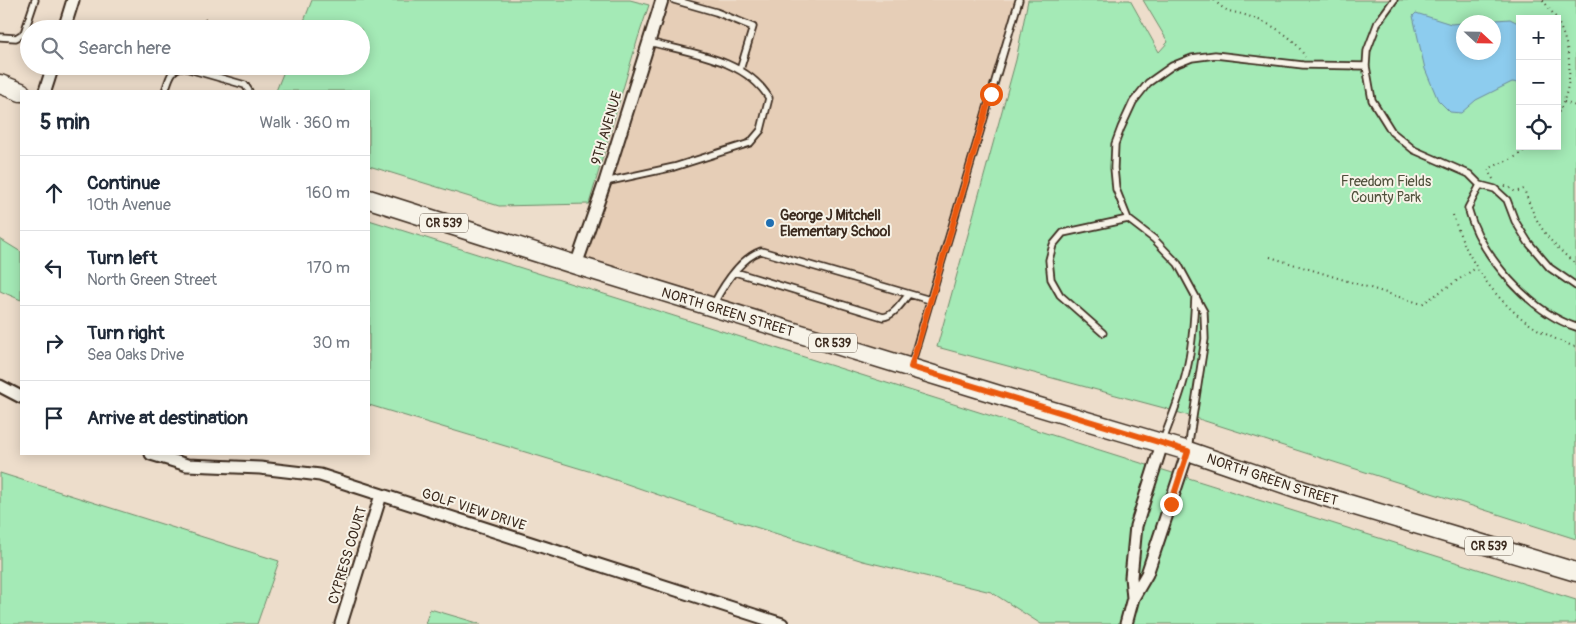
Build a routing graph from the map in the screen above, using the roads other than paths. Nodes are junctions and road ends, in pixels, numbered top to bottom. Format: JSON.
{"nodes":[{"id":1,"x":35,"y":0,"type":"edge"},
{"id":2,"x":73,"y":0,"type":"edge"},
{"id":3,"x":662,"y":0,"type":"edge"},
{"id":4,"x":674,"y":0,"type":"edge"},
{"id":5,"x":1019,"y":0,"type":"edge"},
{"id":6,"x":1394,"y":0,"type":"edge"},
{"id":7,"x":28,"y":20,"type":"edge"},
{"id":8,"x":67,"y":20,"type":"edge"},
{"id":9,"x":20,"y":36,"type":"edge"},
{"id":10,"x":0,"y":37,"type":"edge"},
{"id":11,"x":649,"y":42,"type":"junction"},
{"id":12,"x":1366,"y":66,"type":"junction"},
{"id":13,"x":740,"y":70,"type":"junction"},
{"id":14,"x":50,"y":75,"type":"edge"},
{"id":15,"x":170,"y":75,"type":"edge"},
{"id":16,"x":212,"y":75,"type":"edge"},
{"id":17,"x":0,"y":84,"type":"edge"},
{"id":18,"x":45,"y":90,"type":"edge"},
{"id":19,"x":165,"y":90,"type":"edge"},
{"id":20,"x":248,"y":90,"type":"edge"},
{"id":21,"x":20,"y":92,"type":"edge"},
{"id":22,"x":605,"y":182,"type":"junction"},
{"id":23,"x":1480,"y":185,"type":"junction"},
{"id":24,"x":370,"y":199,"type":"edge"},
{"id":25,"x":1128,"y":219,"type":"junction"},
{"id":26,"x":576,"y":265,"type":"junction"},
{"id":27,"x":735,"y":272,"type":"junction"},
{"id":28,"x":1576,"y":286,"type":"edge"},
{"id":29,"x":909,"y":294,"type":"junction"},
{"id":30,"x":1195,"y":295,"type":"junction"},
{"id":31,"x":930,"y":300,"type":"junction"},
{"id":32,"x":712,"y":306,"type":"junction"},
{"id":33,"x":1576,"y":327,"type":"edge"},
{"id":34,"x":1103,"y":333,"type":"dead end"},
{"id":35,"x":911,"y":367,"type":"junction"},
{"id":36,"x":0,"y":386,"type":"edge"},
{"id":37,"x":20,"y":396,"type":"edge"},
{"id":38,"x":1162,"y":444,"type":"junction"},
{"id":39,"x":1188,"y":451,"type":"junction"},
{"id":40,"x":153,"y":455,"type":"edge"},
{"id":41,"x":381,"y":495,"type":"junction"},
{"id":42,"x":1576,"y":572,"type":"edge"},
{"id":43,"x":1133,"y":598,"type":"junction"},
{"id":44,"x":341,"y":624,"type":"edge"},
{"id":45,"x":782,"y":624,"type":"edge"},
{"id":46,"x":1126,"y":624,"type":"edge"}],
"edges":[{"from":1,"to":7,"type":"lane"},
{"from":2,"to":8,"type":"street"},
{"from":3,"to":11,"type":"street","name":"9TH AVENUE"},
{"from":4,"to":13,"type":"lane"},
{"from":5,"to":31,"type":"lane"},
{"from":6,"to":12,"type":"lane"},
{"from":9,"to":10,"type":"lane"},
{"from":11,"to":13,"type":"lane"},
{"from":11,"to":22,"type":"street","name":"9TH AVENUE"},
{"from":12,"to":23,"type":"lane"},
{"from":12,"to":25,"type":"lane"},
{"from":13,"to":22,"type":"lane"},
{"from":14,"to":18,"type":"street"},
{"from":15,"to":19,"type":"lane"},
{"from":16,"to":20,"type":"lane"},
{"from":17,"to":21,"type":"main road"},
{"from":22,"to":26,"type":"street","name":"9TH AVENUE"},
{"from":23,"to":28,"type":"lane"},
{"from":23,"to":33,"type":"lane"},
{"from":24,"to":26,"type":"main road","name":"NORTH GREEN STREET","number":"CR 539"},
{"from":25,"to":30,"type":"lane"},
{"from":25,"to":34,"type":"lane"},
{"from":26,"to":32,"type":"main road","name":"NORTH GREEN STREET","number":"CR 539"},
{"from":27,"to":29,"type":"lane"},
{"from":27,"to":29,"type":"lane"},
{"from":27,"to":32,"type":"lane"},
{"from":29,"to":31,"type":"lane"},
{"from":30,"to":38,"type":"lane"},
{"from":30,"to":39,"type":"lane"},
{"from":31,"to":35,"type":"lane"},
{"from":32,"to":35,"type":"main road","name":"NORTH GREEN STREET","number":"CR 539"},
{"from":35,"to":38,"type":"main road","name":"NORTH GREEN STREET","number":"CR 539"},
{"from":36,"to":37,"type":"street"},
{"from":38,"to":39,"type":"main road","name":"NORTH GREEN STREET","number":"CR 539"},
{"from":38,"to":43,"type":"street"},
{"from":39,"to":42,"type":"main road","name":"NORTH GREEN STREET","number":"CR 539"},
{"from":39,"to":43,"type":"street"},
{"from":40,"to":41,"type":"street","name":"GOLF VIEW DRIVE"},
{"from":41,"to":44,"type":"street","name":"CYPRESS COURT"},
{"from":41,"to":45,"type":"street","name":"GOLF VIEW DRIVE"},
{"from":43,"to":46,"type":"street"}]}
